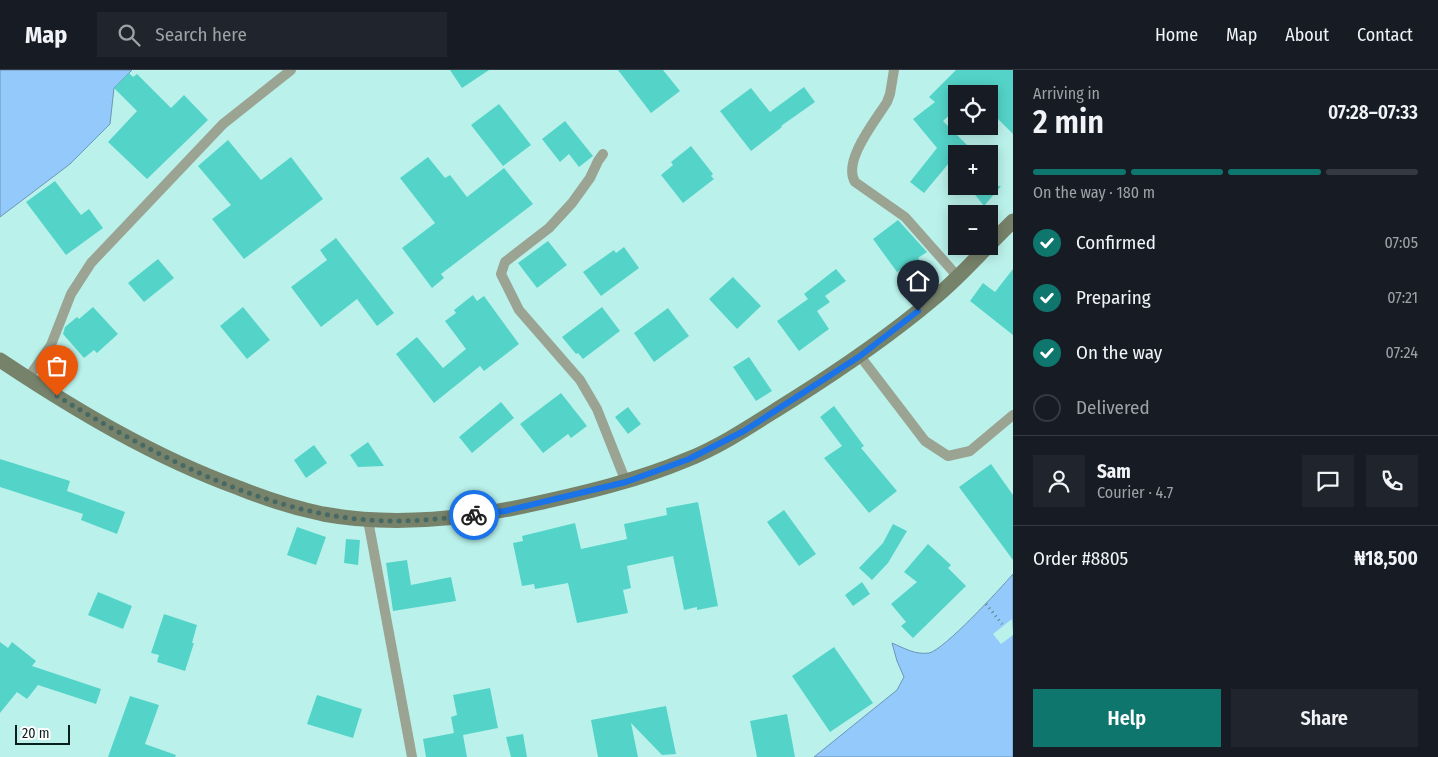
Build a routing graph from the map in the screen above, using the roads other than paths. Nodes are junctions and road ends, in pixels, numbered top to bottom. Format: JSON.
{"nodes":[{"id":1,"x":291,"y":70,"type":"edge"},
{"id":2,"x":894,"y":70,"type":"edge"},
{"id":3,"x":604,"y":154,"type":"dead end"},
{"id":4,"x":1013,"y":221,"type":"edge"},
{"id":5,"x":998,"y":236,"type":"edge"},
{"id":6,"x":979,"y":255,"type":"edge"},
{"id":7,"x":958,"y":277,"type":"junction"},
{"id":8,"x":860,"y":356,"type":"junction"},
{"id":9,"x":0,"y":360,"type":"edge"},
{"id":10,"x":28,"y":378,"type":"junction"},
{"id":11,"x":1013,"y":415,"type":"edge"},
{"id":12,"x":626,"y":482,"type":"junction"},
{"id":13,"x":368,"y":520,"type":"junction"},
{"id":14,"x":412,"y":757,"type":"edge"}],
"edges":[{"from":1,"to":10,"type":"lane"},
{"from":2,"to":7,"type":"lane"},
{"from":3,"to":12,"type":"lane"},
{"from":4,"to":5,"type":"street"},
{"from":6,"to":7,"type":"street"},
{"from":7,"to":8,"type":"street"},
{"from":8,"to":11,"type":"lane"},
{"from":8,"to":12,"type":"street"},
{"from":9,"to":10,"type":"street"},
{"from":10,"to":13,"type":"street"},
{"from":12,"to":13,"type":"street"},
{"from":13,"to":14,"type":"lane"}]}
